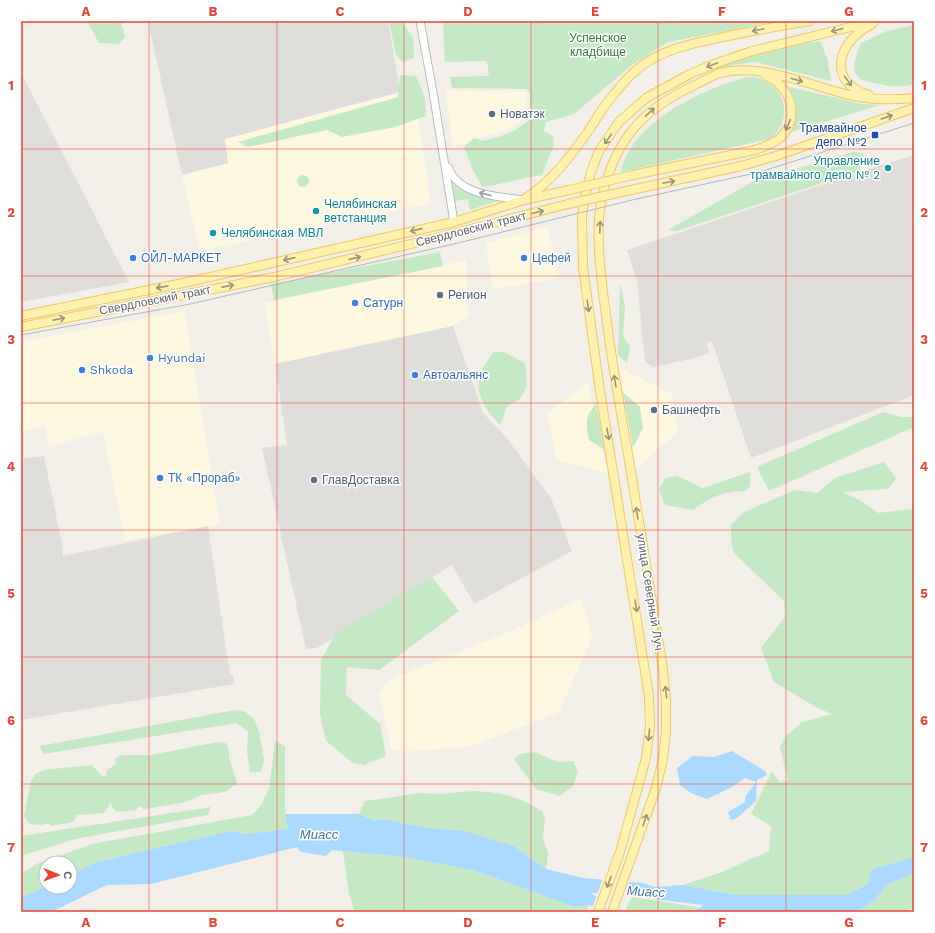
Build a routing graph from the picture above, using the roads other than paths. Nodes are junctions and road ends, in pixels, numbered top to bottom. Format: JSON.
{"nodes":[{"id":1,"x":420,"y":21,"type":"edge"},
{"id":2,"x":810,"y":21,"type":"edge"},
{"id":3,"x":875,"y":21,"type":"edge"},
{"id":4,"x":880,"y":21,"type":"edge"},
{"id":5,"x":747,"y":70,"type":"junction"},
{"id":6,"x":914,"y":98,"type":"edge"},
{"id":7,"x":885,"y":100,"type":"junction"},
{"id":8,"x":914,"y":108,"type":"edge"},
{"id":9,"x":444,"y":157,"type":"junction"},
{"id":10,"x":524,"y":200,"type":"junction"},
{"id":11,"x":454,"y":222,"type":"junction"},
{"id":12,"x":456,"y":233,"type":"junction"},
{"id":13,"x":21,"y":316,"type":"edge"},
{"id":14,"x":21,"y":327,"type":"edge"},
{"id":15,"x":598,"y":912,"type":"edge"},
{"id":16,"x":612,"y":912,"type":"edge"}],
"edges":[{"from":1,"to":9,"type":"main road"},
{"from":2,"to":10,"type":"main road","name":"Свердловский тракт","one_way":true},
{"from":3,"to":15,"type":"main road","name":"улица Северный Луч","one_way":true},
{"from":4,"to":7,"type":"main road","one_way":true},
{"from":5,"to":7,"type":"main road","one_way":true},
{"from":5,"to":10,"type":"main road","name":"Свердловский тракт","one_way":true,"bridge":true},
{"from":16,"to":5,"type":"main road","name":"улица Северный Луч","one_way":true},
{"from":6,"to":7,"type":"main road"},
{"from":12,"to":8,"type":"main road","name":"Свердловский тракт","one_way":true,"bridge":true},
{"from":10,"to":9,"type":"main road","one_way":true},
{"from":9,"to":11,"type":"main road"},
{"from":10,"to":11,"type":"main road","name":"Свердловский тракт"},
{"from":11,"to":12,"type":"main road"},
{"from":11,"to":13,"type":"main road","name":"Свердловский тракт","one_way":true},
{"from":14,"to":12,"type":"main road","name":"Свердловский тракт","one_way":true}]}
